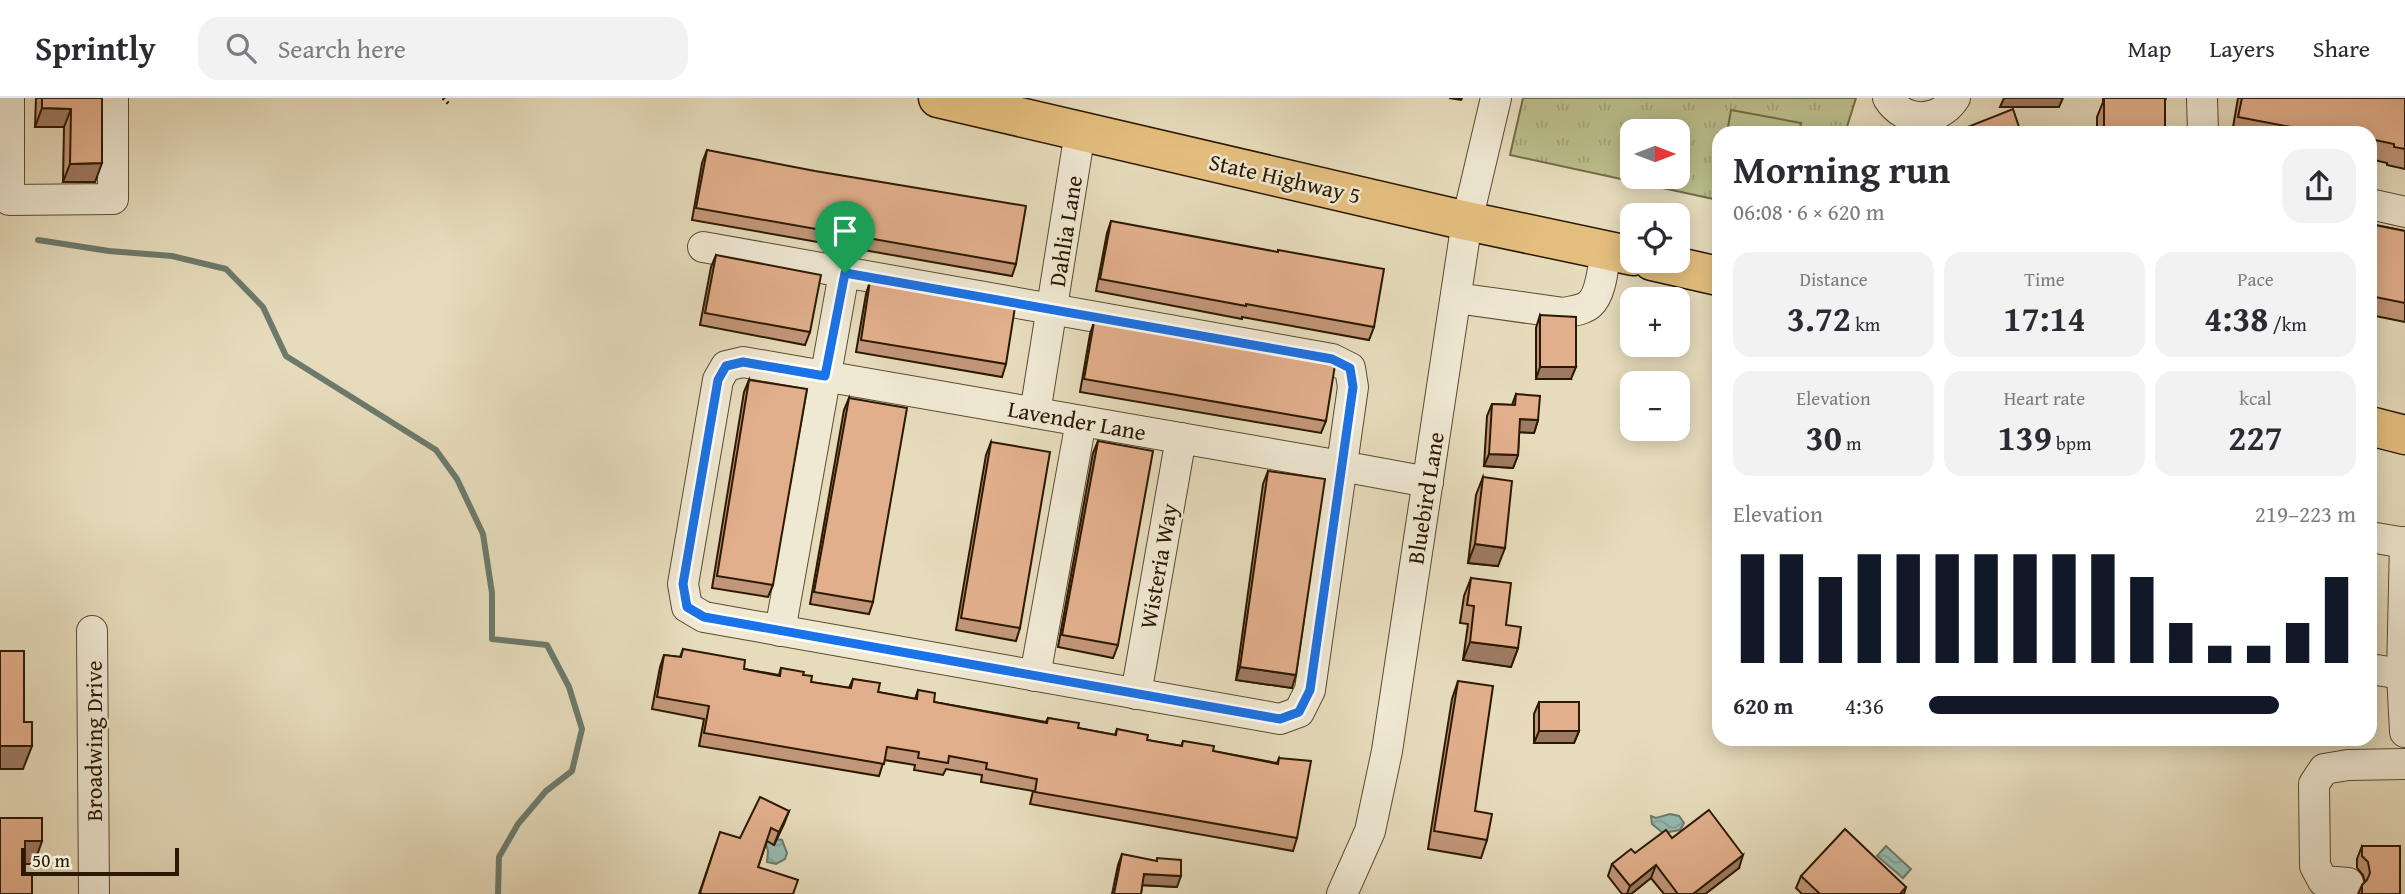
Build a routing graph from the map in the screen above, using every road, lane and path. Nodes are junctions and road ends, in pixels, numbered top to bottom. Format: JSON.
{"nodes":[{"id":1,"x":9,"y":98,"type":"edge"},
{"id":2,"x":113,"y":98,"type":"edge"},
{"id":3,"x":443,"y":98,"type":"edge"},
{"id":4,"x":938,"y":98,"type":"edge"},
{"id":5,"x":1496,"y":98,"type":"edge"},
{"id":6,"x":1888,"y":98,"type":"edge"},
{"id":7,"x":1955,"y":98,"type":"edge"},
{"id":8,"x":2202,"y":98,"type":"edge"},
{"id":9,"x":450,"y":105,"type":"dead end"},
{"id":10,"x":2203,"y":126,"type":"edge"},
{"id":11,"x":1080,"y":132,"type":"junction"},
{"id":12,"x":2377,"y":206,"type":"edge"},
{"id":13,"x":2405,"y":212,"type":"edge"},
{"id":14,"x":1468,"y":221,"type":"junction"},
{"id":15,"x":703,"y":247,"type":"dead end"},
{"id":16,"x":1619,"y":253,"type":"edge"},
{"id":17,"x":1690,"y":270,"type":"edge"},
{"id":18,"x":845,"y":273,"type":"junction"},
{"id":19,"x":1712,"y":275,"type":"edge"},
{"id":20,"x":1456,"y":298,"type":"junction"},
{"id":21,"x":1052,"y":311,"type":"junction"},
{"id":22,"x":825,"y":376,"type":"junction"},
{"id":23,"x":1035,"y":413,"type":"junction"},
{"id":24,"x":1081,"y":421,"type":"junction"},
{"id":25,"x":2377,"y":428,"type":"edge"},
{"id":26,"x":2405,"y":435,"type":"edge"},
{"id":27,"x":1181,"y":438,"type":"junction"},
{"id":28,"x":1341,"y":466,"type":"junction"},
{"id":29,"x":1428,"y":482,"type":"junction"},
{"id":30,"x":2377,"y":538,"type":"edge"},
{"id":31,"x":2405,"y":542,"type":"edge"},
{"id":32,"x":92,"y":631,"type":"dead end"},
{"id":33,"x":779,"y":631,"type":"junction"},
{"id":34,"x":2377,"y":673,"type":"edge"},
{"id":35,"x":1035,"y":676,"type":"junction"},
{"id":36,"x":2403,"y":687,"type":"edge"},
{"id":37,"x":1136,"y":694,"type":"junction"},
{"id":38,"x":2405,"y":732,"type":"edge"},
{"id":39,"x":2405,"y":764,"type":"edge"},
{"id":40,"x":2348,"y":883,"type":"dead end"},
{"id":41,"x":94,"y":894,"type":"edge"},
{"id":42,"x":1342,"y":894,"type":"edge"}],
"edges":[{"from":1,"to":2,"type":"street"},
{"from":3,"to":9,"type":"path"},
{"from":4,"to":11,"type":"main road","name":"State Highway 5"},
{"from":5,"to":14,"type":"street","name":"Bluebird Lane"},
{"from":6,"to":7,"type":"street"},
{"from":8,"to":10,"type":"street"},
{"from":11,"to":14,"type":"main road","name":"State Highway 5"},
{"from":11,"to":21,"type":"street","name":"Dahlia Lane"},
{"from":12,"to":13,"type":"street"},
{"from":14,"to":16,"type":"main road","name":"State Highway 5"},
{"from":14,"to":20,"type":"street","name":"Bluebird Lane"},
{"from":15,"to":18,"type":"street"},
{"from":16,"to":20,"type":"street"},
{"from":17,"to":19,"type":"main road"},
{"from":18,"to":21,"type":"street"},
{"from":18,"to":22,"type":"street"},
{"from":20,"to":29,"type":"street","name":"Bluebird Lane"},
{"from":21,"to":23,"type":"street","name":"Dahlia Lane"},
{"from":21,"to":28,"type":"street"},
{"from":22,"to":23,"type":"street","name":"Lavender Lane"},
{"from":22,"to":33,"type":"street"},
{"from":22,"to":33,"type":"street","name":"Lavender Lane"},
{"from":23,"to":24,"type":"street","name":"Lavender Lane"},
{"from":24,"to":27,"type":"street","name":"Lavender Lane"},
{"from":24,"to":35,"type":"street"},
{"from":25,"to":26,"type":"main road"},
{"from":27,"to":28,"type":"street","name":"Lavender Lane"},
{"from":27,"to":37,"type":"street","name":"Wisteria Way"},
{"from":28,"to":29,"type":"street","name":"Lavender Lane"},
{"from":28,"to":37,"type":"street"},
{"from":29,"to":42,"type":"street","name":"Bluebird Lane"},
{"from":30,"to":31,"type":"street"},
{"from":31,"to":36,"type":"street"},
{"from":32,"to":41,"type":"street","name":"Broadwing Drive"},
{"from":33,"to":35,"type":"street"},
{"from":34,"to":36,"type":"street"},
{"from":35,"to":37,"type":"street"},
{"from":36,"to":38,"type":"street"},
{"from":39,"to":40,"type":"street"}]}
